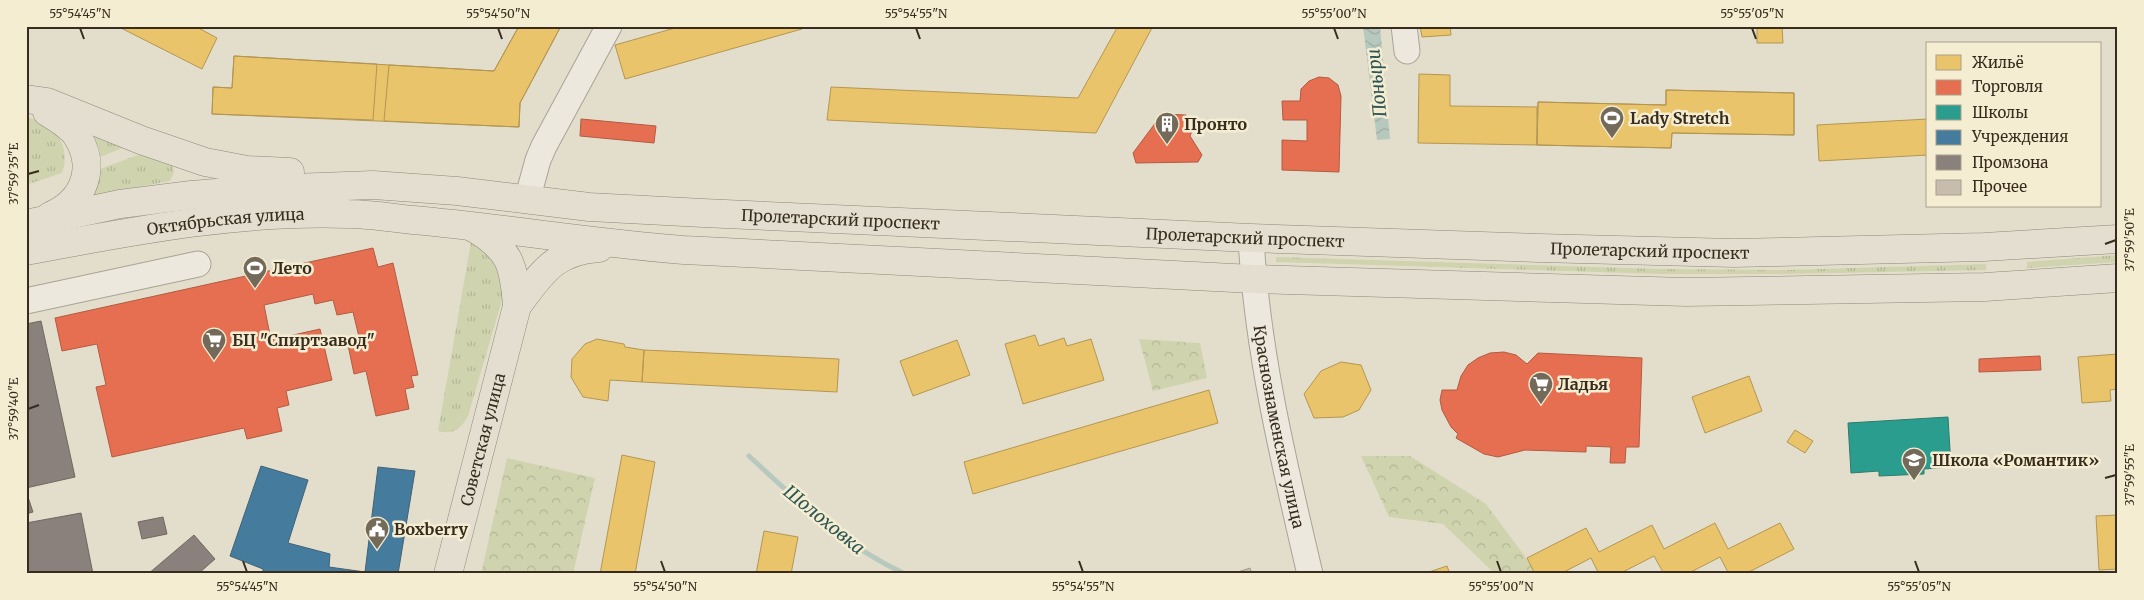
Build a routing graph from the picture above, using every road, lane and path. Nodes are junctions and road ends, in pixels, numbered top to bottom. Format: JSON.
{"nodes":[{"id":1,"x":609,"y":26,"type":"edge"},
{"id":2,"x":1404,"y":26,"type":"edge"},
{"id":3,"x":1407,"y":51,"type":"dead end"},
{"id":4,"x":26,"y":99,"type":"edge"},
{"id":5,"x":26,"y":107,"type":"edge"},
{"id":6,"x":373,"y":185,"type":"junction"},
{"id":7,"x":527,"y":200,"type":"junction"},
{"id":8,"x":26,"y":224,"type":"edge"},
{"id":9,"x":469,"y":225,"type":"junction"},
{"id":10,"x":1251,"y":238,"type":"junction"},
{"id":11,"x":2118,"y":239,"type":"edge"},
{"id":12,"x":633,"y":246,"type":"junction"},
{"id":13,"x":1984,"y":247,"type":"junction"},
{"id":14,"x":26,"y":251,"type":"edge"},
{"id":15,"x":198,"y":264,"type":"dead end"},
{"id":16,"x":2118,"y":278,"type":"edge"},
{"id":17,"x":1253,"y":279,"type":"junction"},
{"id":18,"x":1985,"y":287,"type":"junction"},
{"id":19,"x":26,"y":301,"type":"edge"},
{"id":20,"x":517,"y":306,"type":"junction"},
{"id":21,"x":448,"y":574,"type":"edge"},
{"id":22,"x":1310,"y":574,"type":"edge"}],
"edges":[{"from":1,"to":7,"type":"street"},
{"from":2,"to":3,"type":"street"},
{"from":4,"to":6,"type":"main road"},
{"from":5,"to":8,"type":"main road"},
{"from":6,"to":7,"type":"main road","name":"Пролетарский проспект"},
{"from":6,"to":8,"type":"main road","name":"Октябрьская улица"},
{"from":7,"to":10,"type":"main road","name":"Пролетарский проспект"},
{"from":9,"to":12,"type":"main road"},
{"from":9,"to":14,"type":"main road","name":"Октябрьская улица"},
{"from":9,"to":20,"type":"main road"},
{"from":10,"to":13,"type":"main road","name":"Пролетарский проспект"},
{"from":10,"to":17,"type":"street","name":"Краснознаменская улица"},
{"from":11,"to":13,"type":"main road","name":"Пролетарский проспект"},
{"from":12,"to":17,"type":"main road"},
{"from":12,"to":20,"type":"main road"},
{"from":13,"to":18,"type":"main road"},
{"from":15,"to":19,"type":"street"},
{"from":16,"to":18,"type":"main road"},
{"from":17,"to":18,"type":"main road"},
{"from":17,"to":22,"type":"street","name":"Краснознаменская улица"},
{"from":20,"to":21,"type":"main road","name":"Советская улица"}]}
